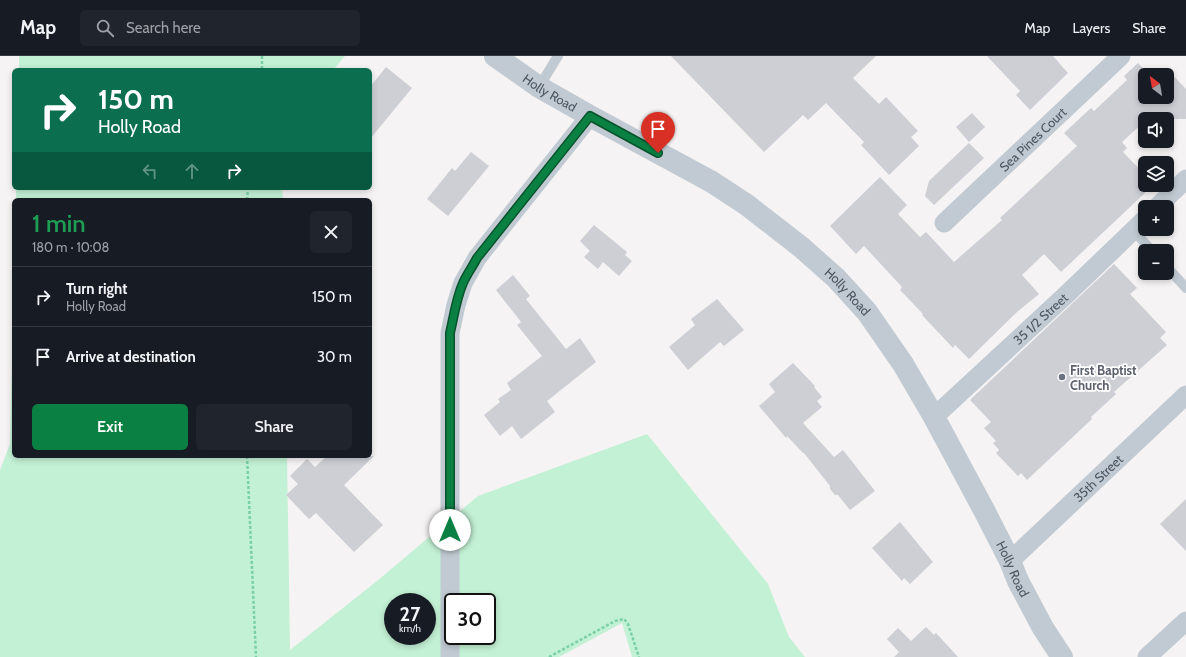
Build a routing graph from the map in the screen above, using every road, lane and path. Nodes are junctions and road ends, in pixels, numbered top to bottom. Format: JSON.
{"nodes":[{"id":1,"x":262,"y":56,"type":"edge"},
{"id":2,"x":495,"y":56,"type":"edge"},
{"id":3,"x":558,"y":56,"type":"edge"},
{"id":4,"x":1121,"y":56,"type":"edge"},
{"id":5,"x":262,"y":68,"type":"edge"},
{"id":6,"x":539,"y":87,"type":"junction"},
{"id":7,"x":590,"y":116,"type":"junction"},
{"id":8,"x":1186,"y":179,"type":"edge"},
{"id":9,"x":1164,"y":200,"type":"edge"},
{"id":10,"x":944,"y":223,"type":"dead end"},
{"id":11,"x":1138,"y":225,"type":"edge"},
{"id":12,"x":1174,"y":275,"type":"edge"},
{"id":13,"x":1186,"y":288,"type":"edge"},
{"id":14,"x":1186,"y":395,"type":"edge"},
{"id":15,"x":934,"y":417,"type":"junction"},
{"id":16,"x":247,"y":458,"type":"edge"},
{"id":17,"x":1010,"y":561,"type":"junction"},
{"id":18,"x":1186,"y":621,"type":"edge"},
{"id":19,"x":256,"y":657,"type":"edge"},
{"id":20,"x":450,"y":657,"type":"edge"},
{"id":21,"x":549,"y":657,"type":"edge"},
{"id":22,"x":639,"y":657,"type":"edge"},
{"id":23,"x":1062,"y":657,"type":"edge"},
{"id":24,"x":1147,"y":657,"type":"edge"}],
"edges":[{"from":1,"to":5,"type":"path"},
{"from":2,"to":6,"type":"street","name":"Holly Road"},
{"from":3,"to":6,"type":"lane"},
{"from":4,"to":10,"type":"street","name":"Sea Pines Court"},
{"from":6,"to":7,"type":"street","name":"Holly Road"},
{"from":7,"to":15,"type":"street","name":"Holly Road"},
{"from":7,"to":20,"type":"street"},
{"from":8,"to":9,"type":"street"},
{"from":11,"to":15,"type":"street","name":"35 1/2 Street"},
{"from":12,"to":13,"type":"lane"},
{"from":14,"to":17,"type":"street","name":"35th Street"},
{"from":15,"to":17,"type":"street","name":"Holly Road"},
{"from":16,"to":19,"type":"path"},
{"from":17,"to":23,"type":"street","name":"Holly Road"},
{"from":18,"to":24,"type":"street"},
{"from":21,"to":22,"type":"path"}]}
